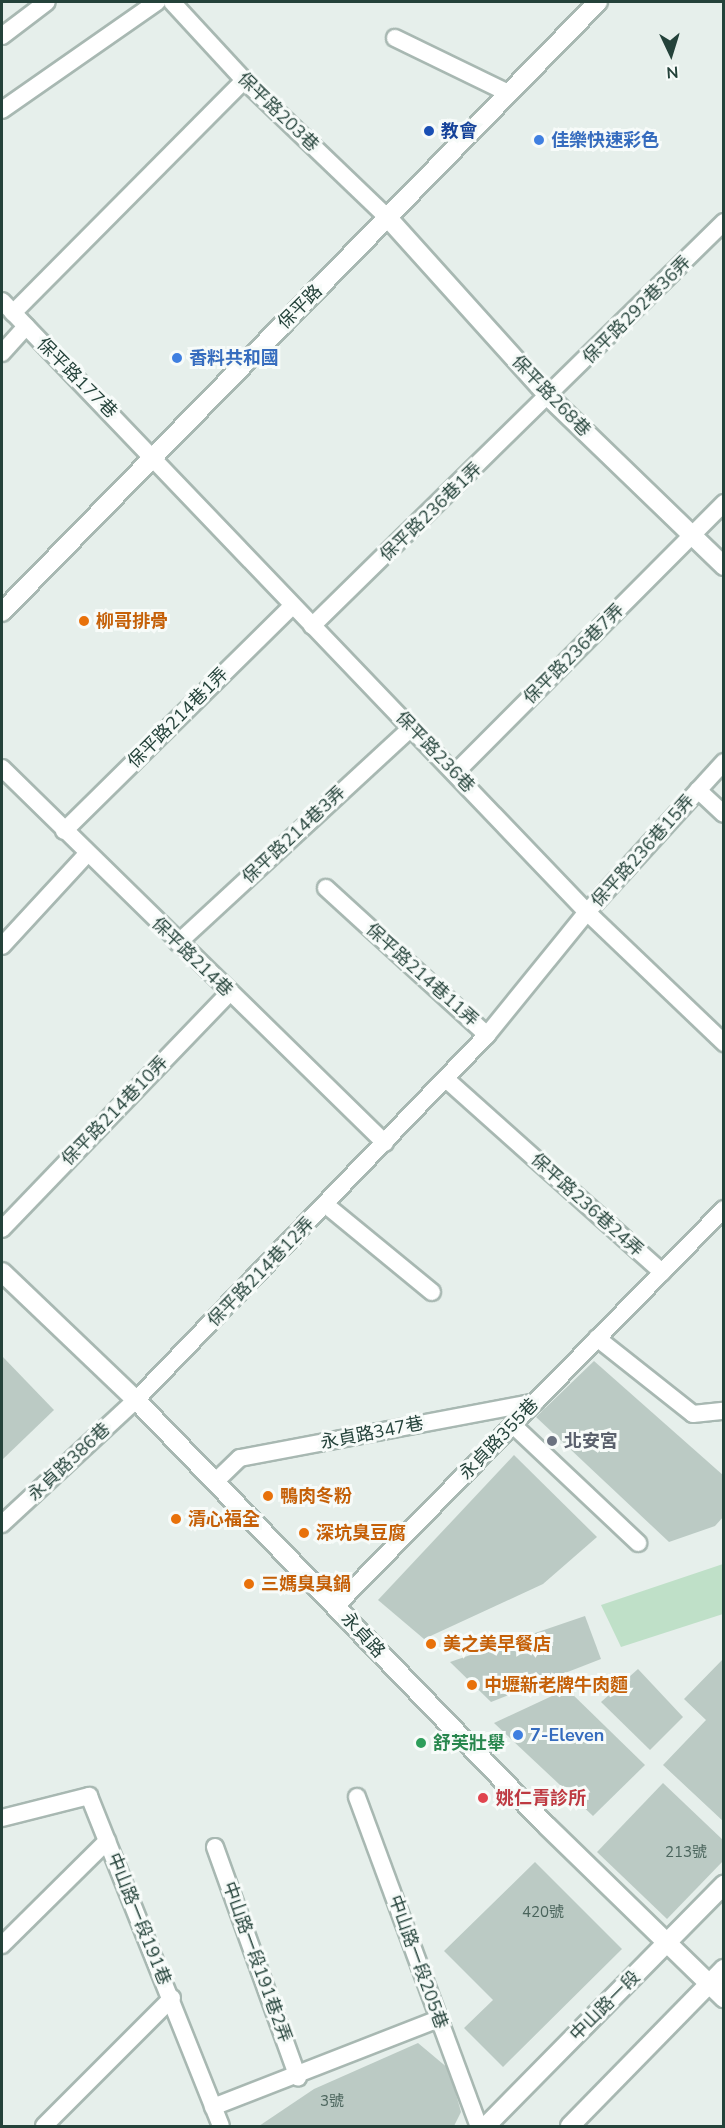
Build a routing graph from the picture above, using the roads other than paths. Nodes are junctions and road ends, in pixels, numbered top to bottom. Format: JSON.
{"nodes":[{"id":1,"x":47,"y":2,"type":"edge"},
{"id":2,"x":157,"y":2,"type":"edge"},
{"id":3,"x":172,"y":2,"type":"edge"},
{"id":4,"x":597,"y":2,"type":"edge"},
{"id":5,"x":2,"y":36,"type":"edge"},
{"id":6,"x":396,"y":38,"type":"dead end"},
{"id":7,"x":244,"y":80,"type":"junction"},
{"id":8,"x":506,"y":92,"type":"junction"},
{"id":9,"x":2,"y":110,"type":"edge"},
{"id":10,"x":388,"y":218,"type":"junction"},
{"id":11,"x":723,"y":222,"type":"edge"},
{"id":12,"x":7,"y":307,"type":"edge"},
{"id":13,"x":26,"y":326,"type":"junction"},
{"id":14,"x":2,"y":353,"type":"edge"},
{"id":15,"x":550,"y":398,"type":"junction"},
{"id":16,"x":153,"y":455,"type":"junction"},
{"id":17,"x":723,"y":502,"type":"edge"},
{"id":18,"x":692,"y":535,"type":"junction"},
{"id":19,"x":723,"y":566,"type":"edge"},
{"id":20,"x":292,"y":606,"type":"junction"},
{"id":21,"x":2,"y":612,"type":"edge"},
{"id":22,"x":312,"y":626,"type":"junction"},
{"id":23,"x":411,"y":728,"type":"junction"},
{"id":24,"x":723,"y":762,"type":"edge"},
{"id":25,"x":2,"y":768,"type":"edge"},
{"id":26,"x":455,"y":773,"type":"junction"},
{"id":27,"x":698,"y":790,"type":"junction"},
{"id":28,"x":723,"y":814,"type":"edge"},
{"id":29,"x":64,"y":831,"type":"junction"},
{"id":30,"x":87,"y":854,"type":"junction"},
{"id":31,"x":326,"y":888,"type":"dead end"},
{"id":32,"x":588,"y":912,"type":"junction"},
{"id":33,"x":178,"y":943,"type":"junction"},
{"id":34,"x":2,"y":946,"type":"edge"},
{"id":35,"x":229,"y":993,"type":"junction"},
{"id":36,"x":488,"y":1035,"type":"junction"},
{"id":37,"x":723,"y":1043,"type":"edge"},
{"id":38,"x":446,"y":1079,"type":"junction"},
{"id":39,"x":385,"y":1143,"type":"junction"},
{"id":40,"x":326,"y":1205,"type":"junction"},
{"id":41,"x":723,"y":1209,"type":"edge"},
{"id":42,"x":2,"y":1229,"type":"edge"},
{"id":43,"x":2,"y":1272,"type":"edge"},
{"id":44,"x":662,"y":1272,"type":"junction"},
{"id":45,"x":432,"y":1292,"type":"dead end"},
{"id":46,"x":597,"y":1338,"type":"junction"},
{"id":47,"x":136,"y":1400,"type":"junction"},
{"id":48,"x":536,"y":1402,"type":"junction"},
{"id":49,"x":723,"y":1411,"type":"edge"},
{"id":50,"x":513,"y":1425,"type":"junction"},
{"id":51,"x":216,"y":1481,"type":"junction"},
{"id":52,"x":2,"y":1524,"type":"edge"},
{"id":53,"x":638,"y":1544,"type":"dead end"},
{"id":54,"x":336,"y":1606,"type":"junction"},
{"id":55,"x":357,"y":1797,"type":"dead end"},
{"id":56,"x":2,"y":1818,"type":"edge"},
{"id":57,"x":107,"y":1841,"type":"junction"},
{"id":58,"x":215,"y":1847,"type":"dead end"},
{"id":59,"x":723,"y":1885,"type":"edge"},
{"id":60,"x":2,"y":1945,"type":"edge"},
{"id":61,"x":665,"y":1945,"type":"junction"},
{"id":62,"x":723,"y":1969,"type":"edge"},
{"id":63,"x":709,"y":1984,"type":"junction"},
{"id":64,"x":172,"y":1998,"type":"junction"},
{"id":65,"x":723,"y":1998,"type":"edge"},
{"id":66,"x":439,"y":2019,"type":"junction"},
{"id":67,"x":298,"y":2077,"type":"junction"},
{"id":68,"x":213,"y":2107,"type":"junction"},
{"id":69,"x":44,"y":2127,"type":"edge"},
{"id":70,"x":221,"y":2127,"type":"edge"},
{"id":71,"x":479,"y":2127,"type":"edge"},
{"id":72,"x":486,"y":2127,"type":"edge"},
{"id":73,"x":570,"y":2127,"type":"edge"}],
"edges":[{"from":1,"to":5,"type":"lane"},
{"from":2,"to":9,"type":"lane"},
{"from":3,"to":7,"type":"lane","name":"保平路203巷"},
{"from":4,"to":8,"type":"street","name":"保平路"},
{"from":6,"to":8,"type":"lane"},
{"from":7,"to":10,"type":"lane","name":"保平路203巷"},
{"from":7,"to":12,"type":"lane"},
{"from":8,"to":10,"type":"street","name":"保平路"},
{"from":10,"to":15,"type":"street","name":"保平路268巷"},
{"from":10,"to":16,"type":"street","name":"保平路"},
{"from":11,"to":15,"type":"lane","name":"保平路292巷36弄"},
{"from":12,"to":13,"type":"lane","name":"保平路177巷"},
{"from":13,"to":14,"type":"lane"},
{"from":13,"to":16,"type":"lane","name":"保平路177巷"},
{"from":15,"to":18,"type":"street","name":"保平路268巷"},
{"from":15,"to":22,"type":"lane","name":"保平路236巷1弄"},
{"from":16,"to":20,"type":"lane","name":"保平路236巷"},
{"from":16,"to":21,"type":"street","name":"保平路"},
{"from":17,"to":18,"type":"lane","name":"保平路236巷7弄"},
{"from":18,"to":19,"type":"street","name":"保平路268巷"},
{"from":18,"to":26,"type":"lane","name":"保平路236巷7弄"},
{"from":20,"to":22,"type":"lane","name":"保平路236巷"},
{"from":20,"to":29,"type":"lane","name":"保平路214巷1弄"},
{"from":22,"to":23,"type":"lane","name":"保平路236巷"},
{"from":23,"to":26,"type":"lane","name":"保平路236巷"},
{"from":23,"to":33,"type":"lane","name":"保平路214巷3弄"},
{"from":24,"to":27,"type":"lane","name":"保平路236巷15弄"},
{"from":25,"to":29,"type":"lane","name":"保平路214巷"},
{"from":26,"to":32,"type":"lane","name":"保平路236巷"},
{"from":27,"to":28,"type":"lane","name":"保平路236巷15弄"},
{"from":27,"to":32,"type":"lane","name":"保平路236巷15弄"},
{"from":29,"to":30,"type":"lane","name":"保平路214巷"},
{"from":30,"to":33,"type":"lane","name":"保平路214巷"},
{"from":30,"to":34,"type":"lane"},
{"from":31,"to":36,"type":"lane","name":"保平路214巷11弄"},
{"from":32,"to":36,"type":"lane","name":"保平路236巷15弄"},
{"from":32,"to":37,"type":"lane","name":"保平路236巷"},
{"from":33,"to":35,"type":"lane","name":"保平路214巷"},
{"from":35,"to":39,"type":"lane","name":"保平路214巷"},
{"from":35,"to":42,"type":"lane","name":"保平路214巷10弄"},
{"from":36,"to":38,"type":"lane","name":"保平路214巷11弄"},
{"from":38,"to":39,"type":"lane","name":"保平路214巷11弄"},
{"from":38,"to":44,"type":"lane","name":"保平路236巷24弄"},
{"from":39,"to":40,"type":"lane","name":"保平路214巷12弄"},
{"from":40,"to":45,"type":"lane"},
{"from":40,"to":47,"type":"lane","name":"保平路214巷12弄"},
{"from":41,"to":44,"type":"lane"},
{"from":43,"to":47,"type":"street","name":"永貞路"},
{"from":44,"to":46,"type":"lane","name":"永貞路355巷"},
{"from":46,"to":48,"type":"lane","name":"永貞路355巷"},
{"from":46,"to":49,"type":"lane"},
{"from":47,"to":51,"type":"street","name":"永貞路"},
{"from":47,"to":52,"type":"lane","name":"永貞路386巷"},
{"from":48,"to":50,"type":"lane","name":"永貞路355巷"},
{"from":48,"to":51,"type":"lane","name":"永貞路347巷"},
{"from":50,"to":53,"type":"lane"},
{"from":50,"to":54,"type":"lane","name":"永貞路355巷"},
{"from":51,"to":54,"type":"street","name":"永貞路"},
{"from":54,"to":61,"type":"street","name":"永貞路"},
{"from":55,"to":66,"type":"lane","name":"中山路一段205巷"},
{"from":56,"to":57,"type":"lane","name":"中山路一段191巷"},
{"from":57,"to":60,"type":"lane"},
{"from":57,"to":64,"type":"lane","name":"中山路一段191巷"},
{"from":58,"to":67,"type":"lane","name":"中山路一段191巷2弄"},
{"from":59,"to":61,"type":"street","name":"中山路一段"},
{"from":61,"to":63,"type":"street","name":"永貞路"},
{"from":61,"to":72,"type":"street","name":"中山路一段"},
{"from":62,"to":63,"type":"street"},
{"from":63,"to":65,"type":"street","name":"永貞路"},
{"from":63,"to":73,"type":"street"},
{"from":64,"to":68,"type":"lane","name":"中山路一段191巷"},
{"from":64,"to":69,"type":"lane"},
{"from":66,"to":67,"type":"lane"},
{"from":66,"to":71,"type":"lane","name":"中山路一段205巷"},
{"from":67,"to":68,"type":"lane"},
{"from":68,"to":70,"type":"lane","name":"中山路一段191巷"}]}
